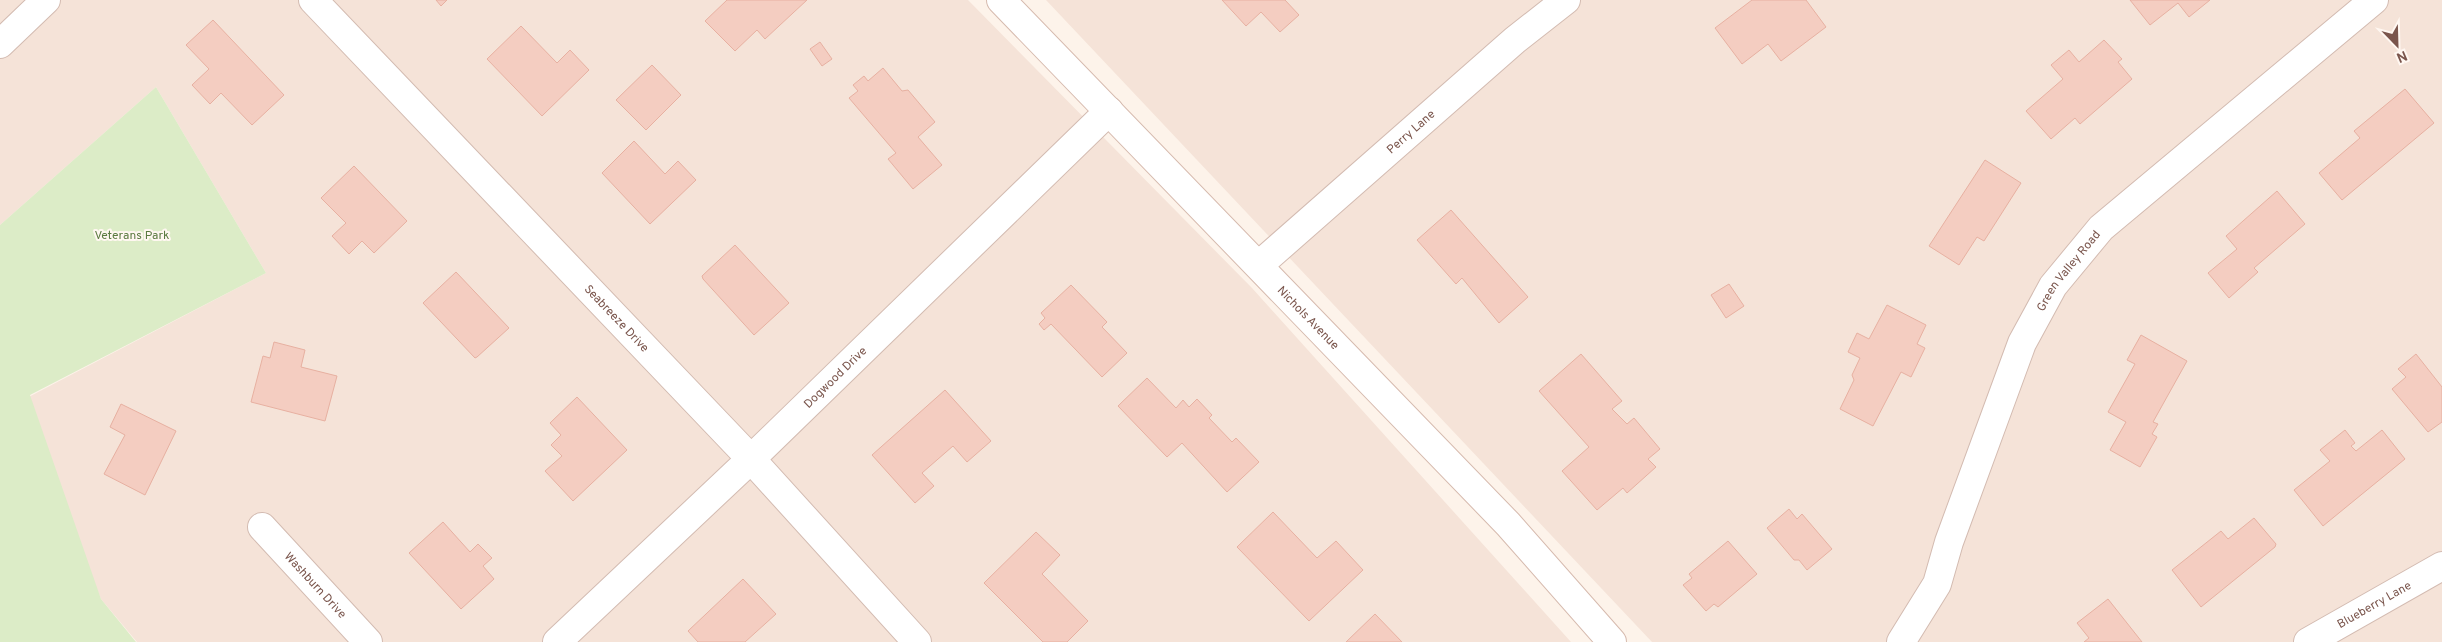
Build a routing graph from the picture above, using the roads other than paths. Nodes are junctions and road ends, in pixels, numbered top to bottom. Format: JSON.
{"nodes":[{"id":1,"x":46,"y":0,"type":"edge"},
{"id":2,"x":312,"y":0,"type":"edge"},
{"id":3,"x":1001,"y":0,"type":"edge"},
{"id":4,"x":1566,"y":0,"type":"edge"},
{"id":5,"x":2374,"y":0,"type":"edge"},
{"id":6,"x":0,"y":44,"type":"edge"},
{"id":7,"x":1109,"y":111,"type":"junction"},
{"id":8,"x":1259,"y":265,"type":"junction"},
{"id":9,"x":751,"y":459,"type":"junction"},
{"id":10,"x":262,"y":527,"type":"dead end"},
{"id":11,"x":2442,"y":566,"type":"edge"},
{"id":12,"x":368,"y":642,"type":"edge"},
{"id":13,"x":557,"y":642,"type":"edge"},
{"id":14,"x":917,"y":642,"type":"edge"},
{"id":15,"x":1612,"y":642,"type":"edge"},
{"id":16,"x":1901,"y":642,"type":"edge"},
{"id":17,"x":2308,"y":642,"type":"edge"}],
"edges":[{"from":1,"to":6,"type":"street"},
{"from":2,"to":9,"type":"street","name":"Seabreeze Drive"},
{"from":3,"to":7,"type":"street","name":"Nichols Avenue"},
{"from":4,"to":8,"type":"street","name":"Perry Lane"},
{"from":5,"to":16,"type":"street","name":"Green Valley Road"},
{"from":7,"to":8,"type":"street","name":"Nichols Avenue"},
{"from":7,"to":9,"type":"street","name":"Dogwood Drive"},
{"from":8,"to":15,"type":"street","name":"Nichols Avenue"},
{"from":9,"to":13,"type":"street","name":"Dogwood Drive"},
{"from":9,"to":14,"type":"street","name":"Seabreeze Drive"},
{"from":10,"to":12,"type":"street","name":"Washburn Drive"},
{"from":11,"to":17,"type":"street","name":"Blueberry Lane"}]}
